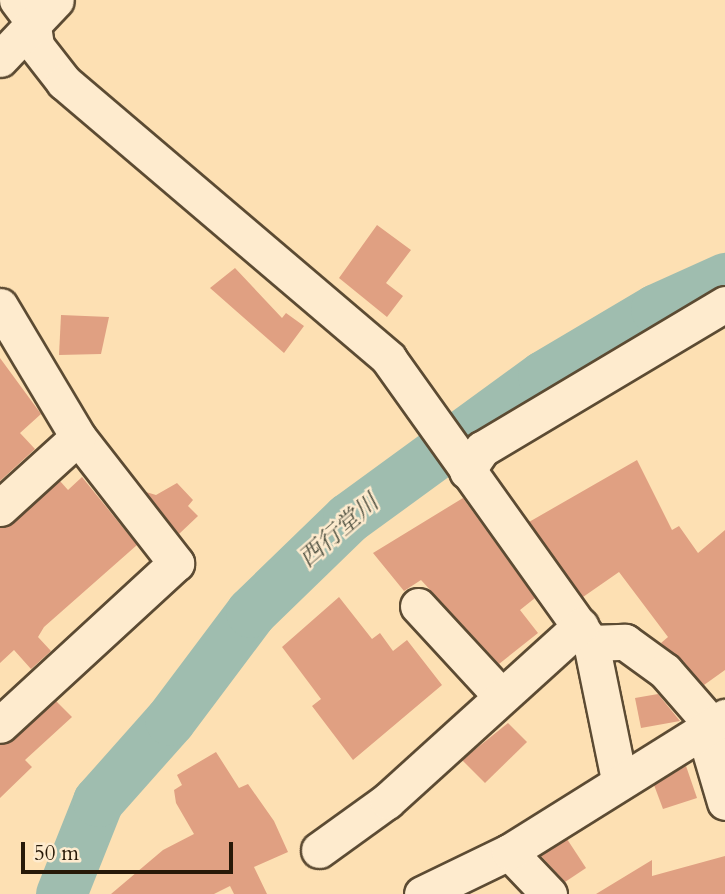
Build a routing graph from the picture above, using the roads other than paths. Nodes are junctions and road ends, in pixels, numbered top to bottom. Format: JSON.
{"nodes":[{"id":1,"x":35,"y":7,"type":"edge"},
{"id":2,"x":0,"y":59,"type":"edge"},
{"id":3,"x":725,"y":304,"type":"edge"},
{"id":4,"x":0,"y":306,"type":"edge"},
{"id":5,"x":78,"y":437,"type":"junction"},
{"id":6,"x":465,"y":469,"type":"junction"},
{"id":7,"x":0,"y":508,"type":"edge"},
{"id":8,"x":418,"y":606,"type":"dead end"},
{"id":9,"x":586,"y":635,"type":"junction"},
{"id":10,"x":499,"y":695,"type":"junction"},
{"id":11,"x":714,"y":724,"type":"edge"},
{"id":12,"x":0,"y":725,"type":"edge"},
{"id":13,"x":619,"y":780,"type":"junction"},
{"id":14,"x":725,"y":802,"type":"edge"},
{"id":15,"x":320,"y":850,"type":"dead end"},
{"id":16,"x":509,"y":852,"type":"junction"},
{"id":17,"x":422,"y":894,"type":"edge"},
{"id":18,"x":549,"y":894,"type":"edge"}],
"edges":[{"from":1,"to":2,"type":"street"},
{"from":1,"to":6,"type":"street"},
{"from":3,"to":6,"type":"street"},
{"from":4,"to":5,"type":"street"},
{"from":5,"to":7,"type":"street"},
{"from":5,"to":12,"type":"street"},
{"from":6,"to":9,"type":"street"},
{"from":8,"to":10,"type":"street"},
{"from":9,"to":10,"type":"street"},
{"from":9,"to":11,"type":"street"},
{"from":9,"to":13,"type":"street"},
{"from":10,"to":15,"type":"street"},
{"from":11,"to":13,"type":"street"},
{"from":11,"to":14,"type":"street"},
{"from":13,"to":16,"type":"street"},
{"from":16,"to":17,"type":"street"},
{"from":16,"to":18,"type":"street"}]}
